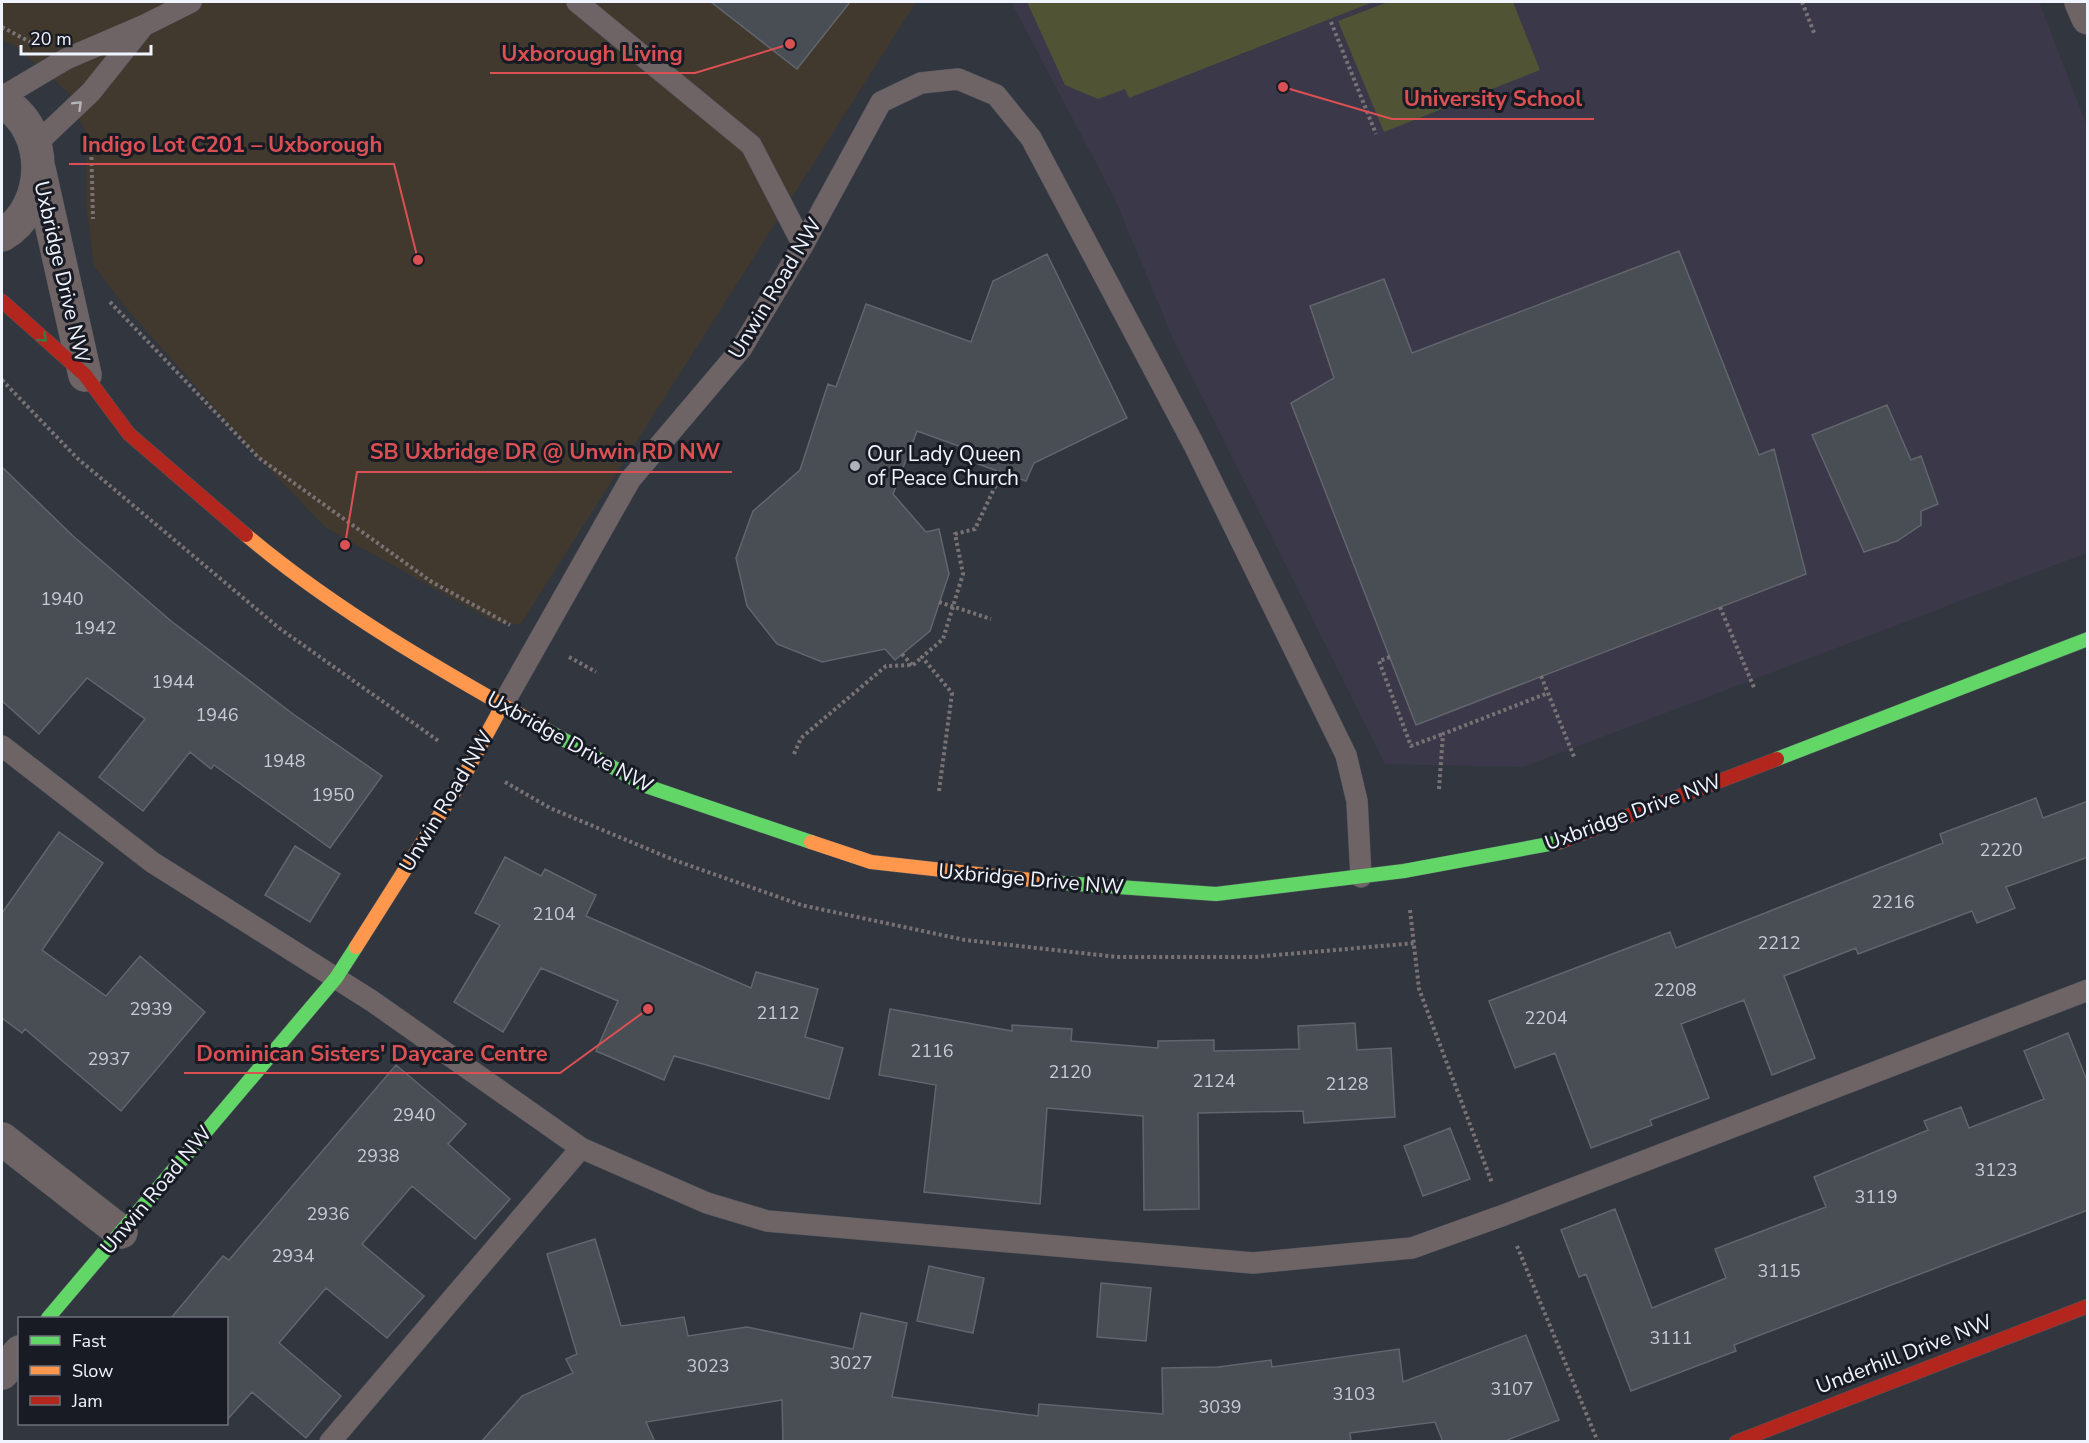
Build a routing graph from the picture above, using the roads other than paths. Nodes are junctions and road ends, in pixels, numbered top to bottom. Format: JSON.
{"nodes":[{"id":1,"x":191,"y":2,"type":"edge"},
{"id":2,"x":577,"y":2,"type":"edge"},
{"id":3,"x":2081,"y":2,"type":"edge"},
{"id":4,"x":2088,"y":18,"type":"edge"},
{"id":5,"x":145,"y":25,"type":"junction"},
{"id":6,"x":2,"y":97,"type":"edge"},
{"id":7,"x":2,"y":102,"type":"edge"},
{"id":8,"x":37,"y":157,"type":"junction"},
{"id":9,"x":2,"y":236,"type":"edge"},
{"id":10,"x":803,"y":245,"type":"junction"},
{"id":11,"x":2,"y":301,"type":"edge"},
{"id":12,"x":85,"y":375,"type":"junction"},
{"id":13,"x":2088,"y":639,"type":"edge"},
{"id":14,"x":502,"y":706,"type":"junction"},
{"id":15,"x":2,"y":746,"type":"edge"},
{"id":16,"x":1361,"y":877,"type":"junction"},
{"id":17,"x":336,"y":978,"type":"junction"},
{"id":18,"x":2088,"y":990,"type":"edge"},
{"id":19,"x":2,"y":1139,"type":"edge"},
{"id":20,"x":581,"y":1148,"type":"junction"},
{"id":21,"x":121,"y":1232,"type":"junction"},
{"id":22,"x":2088,"y":1306,"type":"edge"},
{"id":23,"x":49,"y":1317,"type":"edge"},
{"id":24,"x":18,"y":1354,"type":"edge"},
{"id":25,"x":2,"y":1373,"type":"edge"},
{"id":26,"x":330,"y":1442,"type":"edge"},
{"id":27,"x":1736,"y":1442,"type":"edge"}],
"edges":[{"from":1,"to":5,"type":"lane"},
{"from":2,"to":10,"type":"lane"},
{"from":3,"to":4,"type":"street"},
{"from":5,"to":6,"type":"lane"},
{"from":8,"to":5,"type":"lane","one_way":true},
{"from":7,"to":8,"type":"street","name":"Uxbridge Drive NW"},
{"from":8,"to":9,"type":"street"},
{"from":8,"to":12,"type":"street","name":"Uxbridge Drive NW"},
{"from":10,"to":14,"type":"lane","name":"Unwin Road NW"},
{"from":10,"to":16,"type":"lane","name":"Unwin Road NW"},
{"from":11,"to":12,"type":"street","name":"Uxbridge Drive NW","one_way":true},
{"from":12,"to":14,"type":"street","name":"Uxbridge Drive NW"},
{"from":13,"to":16,"type":"street","name":"Uxbridge Drive NW"},
{"from":14,"to":16,"type":"street","name":"Uxbridge Drive NW"},
{"from":14,"to":17,"type":"street","name":"Unwin Road NW"},
{"from":15,"to":17,"type":"lane"},
{"from":17,"to":20,"type":"lane"},
{"from":17,"to":21,"type":"street","name":"Unwin Road NW"},
{"from":18,"to":20,"type":"lane"},
{"from":19,"to":21,"type":"street"},
{"from":20,"to":26,"type":"lane"},
{"from":21,"to":23,"type":"street","name":"Unwin Road NW"},
{"from":22,"to":27,"type":"street","name":"Underhill Drive NW"},
{"from":24,"to":25,"type":"street"}]}
